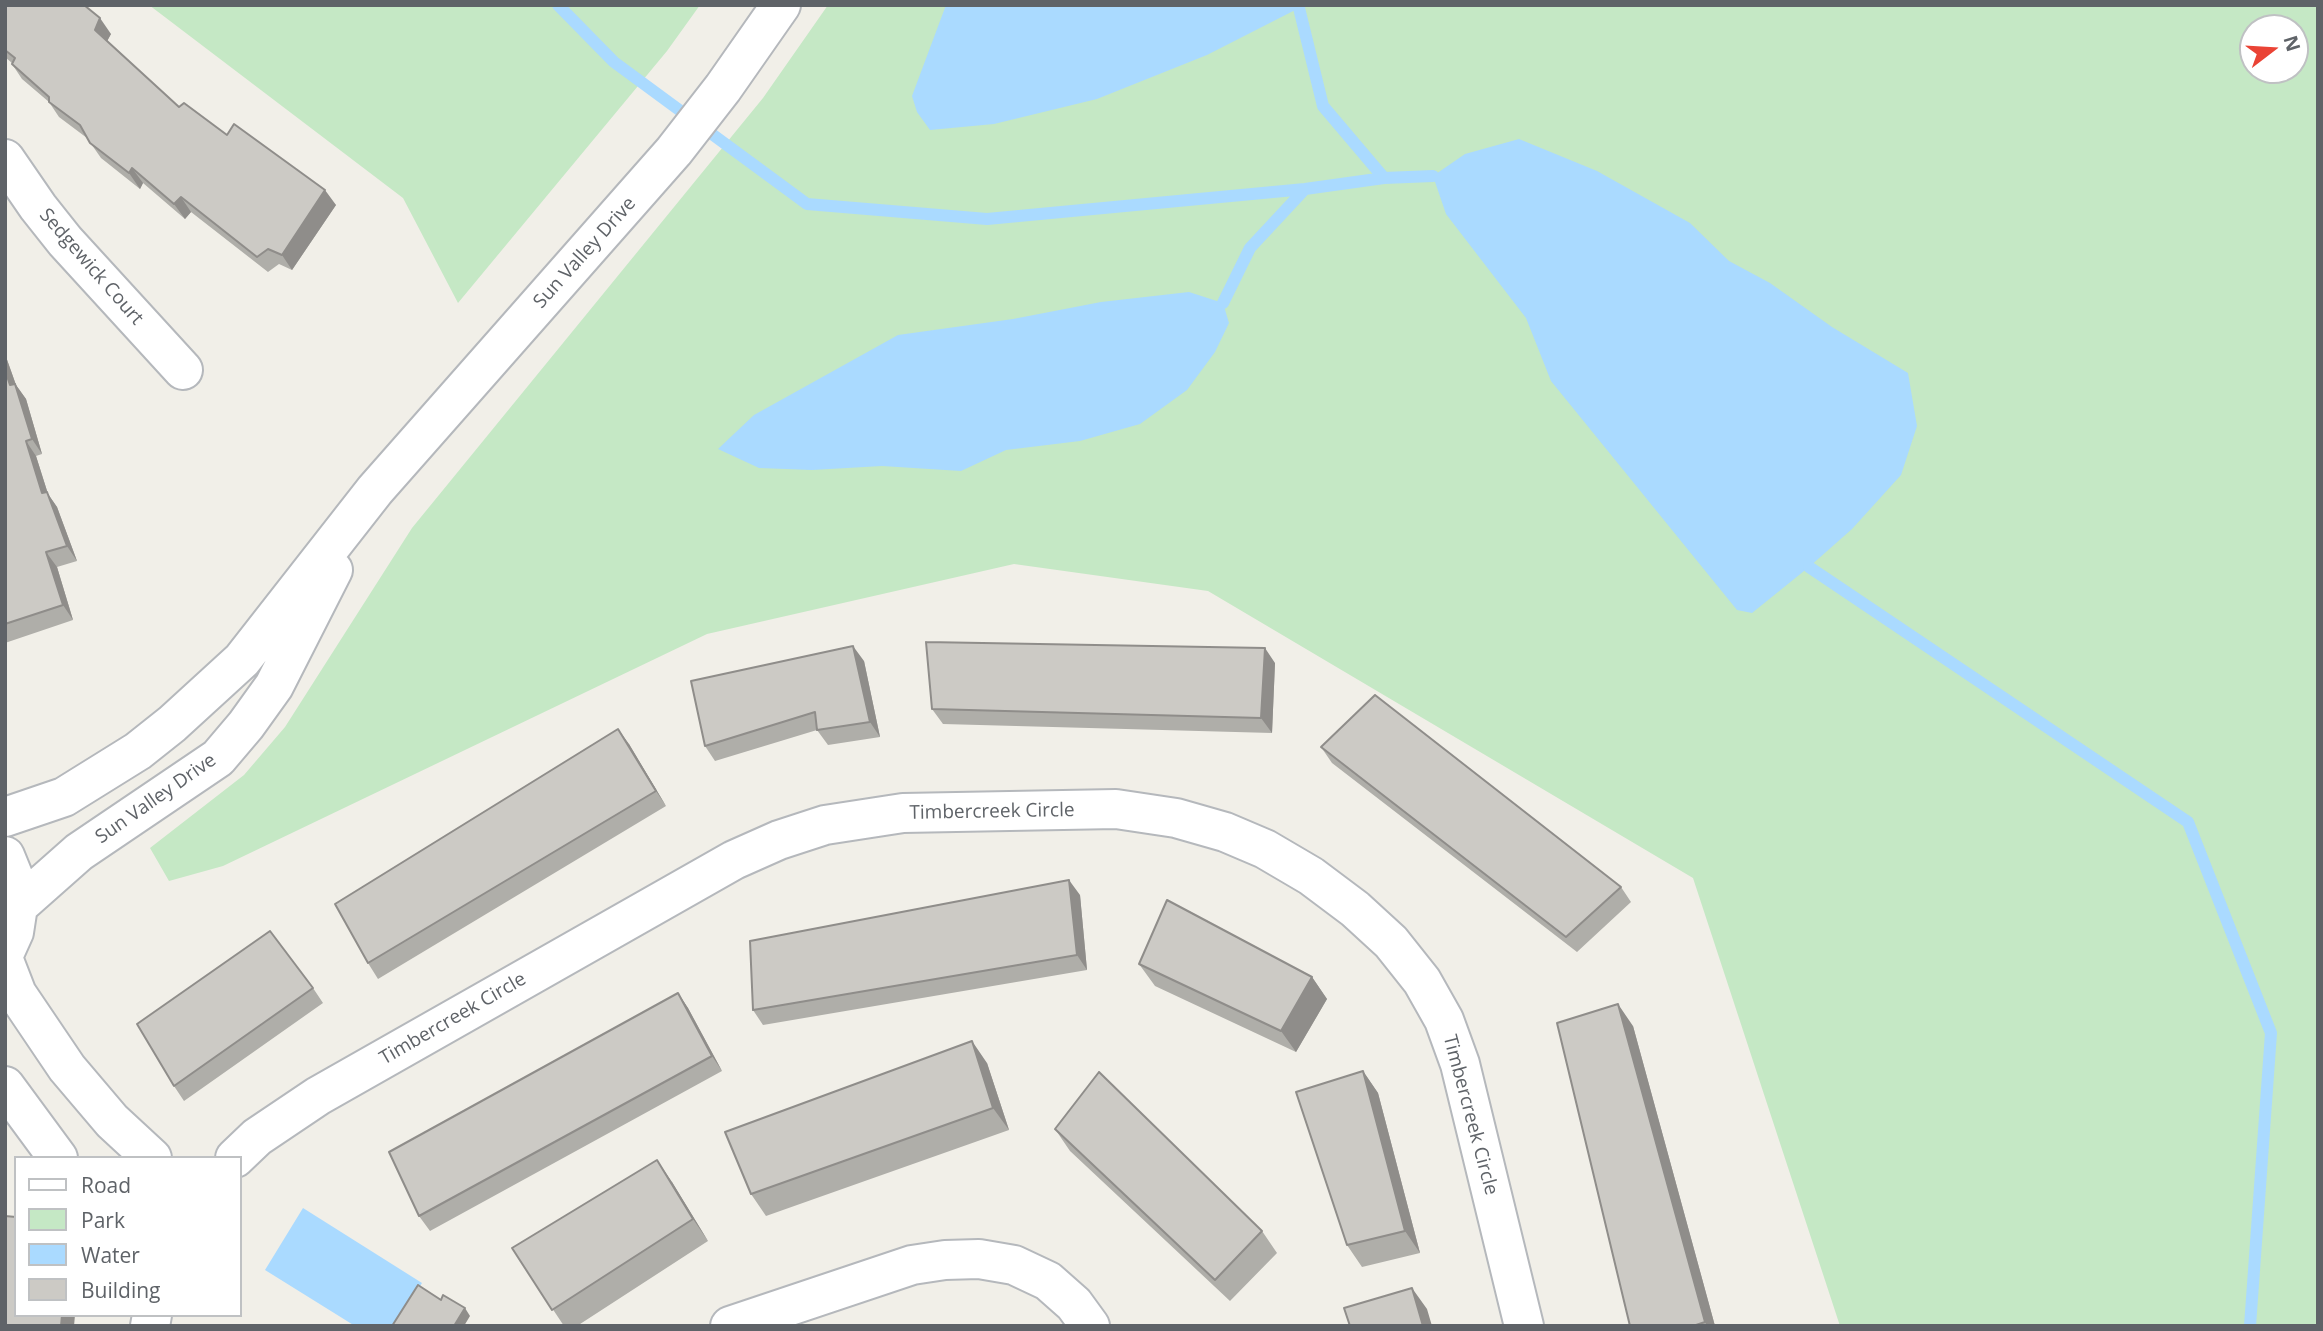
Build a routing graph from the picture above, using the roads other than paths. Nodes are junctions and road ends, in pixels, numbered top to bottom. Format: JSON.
{"nodes":[{"id":1,"x":781,"y":5,"type":"edge"},
{"id":2,"x":5,"y":159,"type":"edge"},
{"id":3,"x":183,"y":370,"type":"dead end"},
{"id":4,"x":375,"y":490,"type":"junction"},
{"id":5,"x":5,"y":817,"type":"edge"},
{"id":6,"x":5,"y":856,"type":"edge"},
{"id":7,"x":18,"y":906,"type":"junction"},
{"id":8,"x":5,"y":952,"type":"edge"},
{"id":9,"x":5,"y":963,"type":"edge"},
{"id":10,"x":5,"y":1086,"type":"edge"},
{"id":11,"x":57,"y":1156,"type":"edge"},
{"id":12,"x":150,"y":1156,"type":"edge"},
{"id":13,"x":237,"y":1156,"type":"edge"},
{"id":14,"x":730,"y":1326,"type":"edge"},
{"id":15,"x":1090,"y":1326,"type":"edge"},
{"id":16,"x":1524,"y":1326,"type":"edge"}],
"edges":[{"from":1,"to":4,"type":"street","name":"Sun Valley Drive"},
{"from":2,"to":3,"type":"street","name":"Sedgewick Court"},
{"from":4,"to":5,"type":"street","name":"Sun Valley Drive"},
{"from":4,"to":7,"type":"street","name":"Sun Valley Drive"},
{"from":6,"to":7,"type":"street"},
{"from":7,"to":8,"type":"street"},
{"from":9,"to":12,"type":"street"},
{"from":10,"to":11,"type":"street"},
{"from":13,"to":16,"type":"street","name":"Timbercreek Circle"},
{"from":14,"to":15,"type":"street"}]}
